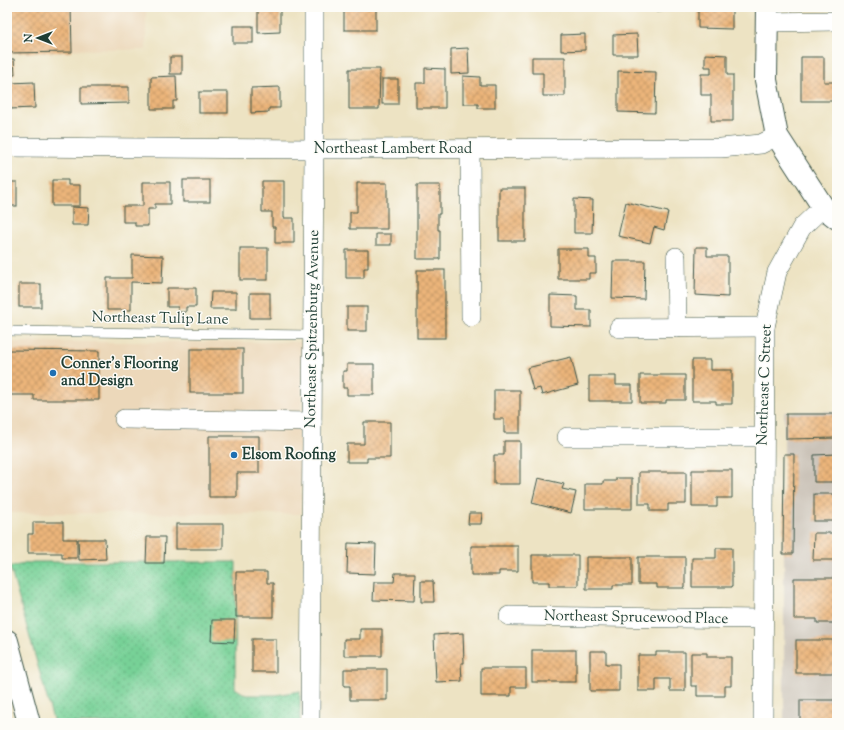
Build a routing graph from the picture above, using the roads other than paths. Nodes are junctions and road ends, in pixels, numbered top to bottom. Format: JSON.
{"nodes":[{"id":1,"x":314,"y":7,"type":"edge"},
{"id":2,"x":767,"y":14,"type":"edge"},
{"id":3,"x":837,"y":21,"type":"edge"},
{"id":4,"x":777,"y":136,"type":"junction"},
{"id":5,"x":7,"y":147,"type":"edge"},
{"id":6,"x":314,"y":149,"type":"junction"},
{"id":7,"x":470,"y":149,"type":"junction"},
{"id":8,"x":830,"y":212,"type":"edge"},
{"id":9,"x":676,"y":257,"type":"dead end"},
{"id":10,"x":471,"y":317,"type":"dead end"},
{"id":11,"x":765,"y":327,"type":"junction"},
{"id":12,"x":619,"y":328,"type":"dead end"},
{"id":13,"x":677,"y":328,"type":"junction"},
{"id":14,"x":7,"y":331,"type":"edge"},
{"id":15,"x":312,"y":335,"type":"junction"},
{"id":16,"x":124,"y":419,"type":"dead end"},
{"id":17,"x":312,"y":422,"type":"junction"},
{"id":18,"x":567,"y":437,"type":"dead end"},
{"id":19,"x":764,"y":437,"type":"junction"},
{"id":20,"x":509,"y":616,"type":"dead end"},
{"id":21,"x":763,"y":619,"type":"junction"},
{"id":22,"x":7,"y":641,"type":"edge"},
{"id":23,"x":29,"y":723,"type":"edge"},
{"id":24,"x":310,"y":723,"type":"edge"},
{"id":25,"x":763,"y":723,"type":"edge"}],
"edges":[{"from":1,"to":6,"type":"street","name":"Northeast Spitzenburg Avenue"},
{"from":2,"to":3,"type":"street"},
{"from":2,"to":4,"type":"main road","name":"Northeast C Street"},
{"from":4,"to":7,"type":"street","name":"Northeast Lambert Road"},
{"from":4,"to":8,"type":"main road","name":"Northeast C Street"},
{"from":5,"to":6,"type":"street","name":"Northeast Lambert Road"},
{"from":6,"to":7,"type":"street","name":"Northeast Lambert Road"},
{"from":6,"to":15,"type":"street","name":"Northeast Spitzenburg Avenue"},
{"from":7,"to":10,"type":"street"},
{"from":8,"to":11,"type":"street","name":"Northeast C Street"},
{"from":9,"to":13,"type":"street"},
{"from":11,"to":13,"type":"street"},
{"from":11,"to":19,"type":"street","name":"Northeast C Street"},
{"from":12,"to":13,"type":"street"},
{"from":14,"to":15,"type":"lane","name":"Northeast Tulip Lane"},
{"from":15,"to":17,"type":"street","name":"Northeast Spitzenburg Avenue"},
{"from":16,"to":17,"type":"street"},
{"from":17,"to":24,"type":"street","name":"Northeast Spitzenburg Avenue"},
{"from":18,"to":19,"type":"street"},
{"from":19,"to":21,"type":"street","name":"Northeast C Street"},
{"from":20,"to":21,"type":"street","name":"Northeast Sprucewood Place"},
{"from":21,"to":25,"type":"street","name":"Northeast C Street"},
{"from":22,"to":23,"type":"main road"}]}
